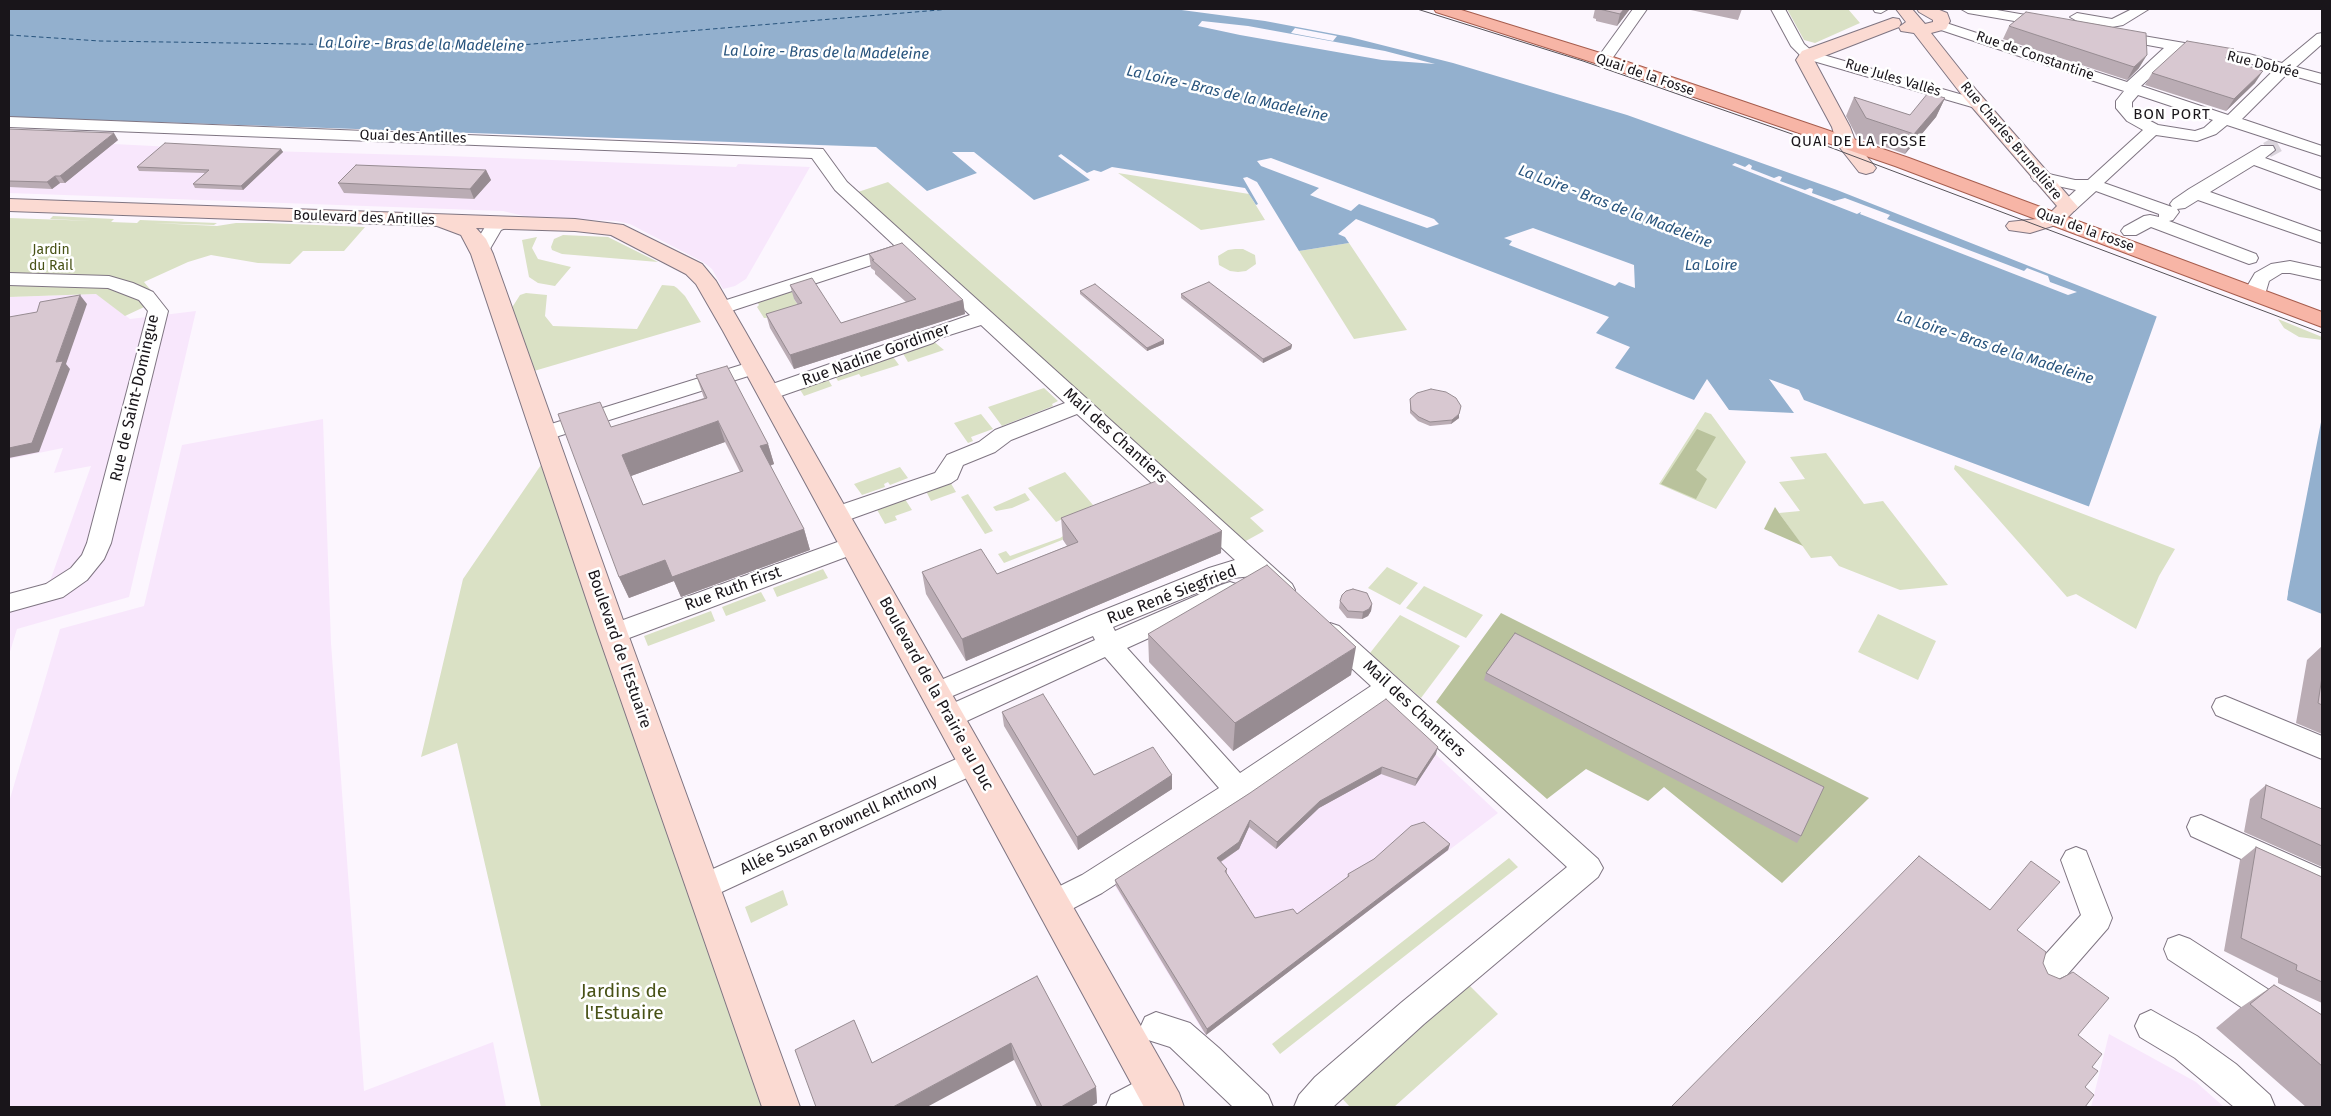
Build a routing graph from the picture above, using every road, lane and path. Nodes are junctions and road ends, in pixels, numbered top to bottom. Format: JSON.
{"nodes":[{"id":1,"x":1442,"y":9,"type":"edge"},
{"id":2,"x":1640,"y":9,"type":"edge"},
{"id":3,"x":1778,"y":9,"type":"edge"},
{"id":4,"x":1881,"y":9,"type":"edge"},
{"id":5,"x":1904,"y":9,"type":"edge"},
{"id":6,"x":1926,"y":9,"type":"edge"},
{"id":7,"x":1968,"y":9,"type":"edge"},
{"id":8,"x":2142,"y":9,"type":"edge"},
{"id":9,"x":2077,"y":17,"type":"dead end"},
{"id":10,"x":1893,"y":23,"type":"junction"},
{"id":11,"x":1940,"y":25,"type":"junction"},
{"id":12,"x":1921,"y":29,"type":"junction"},
{"id":13,"x":2322,"y":37,"type":"edge"},
{"id":14,"x":2176,"y":46,"type":"junction"},
{"id":15,"x":1808,"y":55,"type":"junction"},
{"id":16,"x":1604,"y":60,"type":"junction"},
{"id":17,"x":2284,"y":69,"type":"junction"},
{"id":18,"x":2322,"y":80,"type":"edge"},
{"id":19,"x":2132,"y":88,"type":"junction"},
{"id":20,"x":1978,"y":104,"type":"junction"},
{"id":21,"x":2228,"y":120,"type":"junction"},
{"id":22,"x":9,"y":122,"type":"edge"},
{"id":23,"x":2153,"y":129,"type":"junction"},
{"id":24,"x":1846,"y":144,"type":"junction"},
{"id":25,"x":2270,"y":148,"type":"junction"},
{"id":26,"x":2322,"y":151,"type":"edge"},
{"id":27,"x":817,"y":153,"type":"joint"},
{"id":28,"x":1866,"y":168,"type":"dead end"},
{"id":29,"x":2040,"y":177,"type":"junction"},
{"id":30,"x":2322,"y":185,"type":"edge"},
{"id":31,"x":2099,"y":186,"type":"junction"},
{"id":32,"x":2194,"y":193,"type":"junction"},
{"id":33,"x":9,"y":205,"type":"edge"},
{"id":34,"x":2061,"y":213,"type":"junction"},
{"id":35,"x":2170,"y":213,"type":"junction"},
{"id":36,"x":430,"y":220,"type":"junction"},
{"id":37,"x":502,"y":223,"type":"junction"},
{"id":38,"x":2016,"y":226,"type":"dead end"},
{"id":39,"x":2130,"y":231,"type":"dead end"},
{"id":40,"x":2322,"y":238,"type":"edge"},
{"id":41,"x":909,"y":248,"type":"junction"},
{"id":42,"x":480,"y":250,"type":"junction"},
{"id":43,"x":2250,"y":262,"type":"dead end"},
{"id":44,"x":2322,"y":274,"type":"edge"},
{"id":45,"x":9,"y":279,"type":"edge"},
{"id":46,"x":68,"y":281,"type":"junction"},
{"id":47,"x":705,"y":281,"type":"joint"},
{"id":48,"x":2257,"y":294,"type":"junction"},
{"id":49,"x":51,"y":295,"type":"dead end"},
{"id":50,"x":721,"y":308,"type":"junction"},
{"id":51,"x":984,"y":317,"type":"junction"},
{"id":52,"x":2322,"y":320,"type":"edge"},
{"id":53,"x":754,"y":368,"type":"junction"},
{"id":54,"x":768,"y":393,"type":"junction"},
{"id":55,"x":1080,"y":404,"type":"junction"},
{"id":56,"x":544,"y":434,"type":"junction"},
{"id":57,"x":837,"y":515,"type":"junction"},
{"id":58,"x":854,"y":545,"type":"junction"},
{"id":59,"x":1246,"y":572,"type":"junction"},
{"id":60,"x":9,"y":603,"type":"edge"},
{"id":61,"x":1104,"y":633,"type":"junction"},
{"id":62,"x":613,"y":634,"type":"junction"},
{"id":63,"x":1390,"y":687,"type":"junction"},
{"id":64,"x":942,"y":705,"type":"junction"},
{"id":65,"x":2225,"y":707,"type":"dead end"},
{"id":66,"x":2322,"y":748,"type":"edge"},
{"id":67,"x":974,"y":762,"type":"junction"},
{"id":68,"x":1238,"y":790,"type":"junction"},
{"id":69,"x":2201,"y":827,"type":"dead end"},
{"id":70,"x":2076,"y":860,"type":"dead end"},
{"id":71,"x":2322,"y":883,"type":"edge"},
{"id":72,"x":703,"y":887,"type":"junction"},
{"id":73,"x":1053,"y":905,"type":"junction"},
{"id":74,"x":2179,"y":949,"type":"dead end"},
{"id":75,"x":2056,"y":965,"type":"dead end"},
{"id":76,"x":2151,"y":1026,"type":"dead end"},
{"id":77,"x":1156,"y":1028,"type":"dead end"},
{"id":78,"x":2322,"y":1042,"type":"edge"},
{"id":79,"x":1160,"y":1098,"type":"edge"},
{"id":80,"x":781,"y":1107,"type":"edge"},
{"id":81,"x":1123,"y":1107,"type":"edge"},
{"id":82,"x":1256,"y":1107,"type":"edge"},
{"id":83,"x":1311,"y":1107,"type":"edge"},
{"id":84,"x":2258,"y":1107,"type":"edge"}],
"edges":[{"from":1,"to":16,"type":"main road","name":"Quai de la Fosse"},
{"from":2,"to":16,"type":"street"},
{"from":3,"to":15,"type":"street"},
{"from":4,"to":10,"type":"main road"},
{"from":5,"to":12,"type":"main road","name":"Rue Charles Brunellière"},
{"from":6,"to":11,"type":"main road"},
{"from":7,"to":14,"type":"street","name":"Rue Dobrée"},
{"from":8,"to":9,"type":"street"},
{"from":10,"to":12,"type":"main road"},
{"from":10,"to":15,"type":"main road"},
{"from":11,"to":12,"type":"main road"},
{"from":11,"to":19,"type":"street","name":"Rue de Constantine"},
{"from":12,"to":20,"type":"main road","name":"Rue Charles Brunellière"},
{"from":13,"to":17,"type":"street"},
{"from":14,"to":17,"type":"street","name":"Rue Dobrée"},
{"from":14,"to":19,"type":"street"},
{"from":15,"to":20,"type":"street","name":"Rue Jules Vallès"},
{"from":15,"to":24,"type":"main road"},
{"from":16,"to":24,"type":"main road","name":"Quai de la Fosse"},
{"from":17,"to":18,"type":"street","name":"Rue Dobrée"},
{"from":17,"to":21,"type":"street"},
{"from":19,"to":21,"type":"street","name":"Rue de Constantine"},
{"from":19,"to":23,"type":"street"},
{"from":20,"to":29,"type":"main road","name":"Rue Charles Brunellière"},
{"from":21,"to":23,"type":"street"},
{"from":21,"to":25,"type":"street","name":"Rue de Constantine"},
{"from":22,"to":27,"type":"street","name":"Quai des Antilles"},
{"from":23,"to":31,"type":"street"},
{"from":24,"to":28,"type":"main road"},
{"from":24,"to":34,"type":"main road","name":"Quai de la Fosse"},
{"from":25,"to":26,"type":"street"},
{"from":25,"to":30,"type":"street"},
{"from":25,"to":32,"type":"street"},
{"from":27,"to":41,"type":"street","name":"Mail des Chantiers"},
{"from":29,"to":31,"type":"street"},
{"from":29,"to":34,"type":"main road","name":"Rue Charles Brunellière"},
{"from":31,"to":34,"type":"street"},
{"from":31,"to":35,"type":"street"},
{"from":32,"to":35,"type":"street"},
{"from":32,"to":40,"type":"street"},
{"from":33,"to":36,"type":"main road","name":"Boulevard des Antilles"},
{"from":34,"to":38,"type":"main road","name":"Rue Charles Brunellière"},
{"from":34,"to":48,"type":"main road","name":"Quai de la Fosse"},
{"from":35,"to":39,"type":"street"},
{"from":35,"to":43,"type":"street"},
{"from":36,"to":37,"type":"main road","name":"Boulevard des Antilles"},
{"from":36,"to":42,"type":"main road","name":"Boulevard de l'Estuaire"},
{"from":37,"to":42,"type":"street"},
{"from":37,"to":47,"type":"main road","name":"Boulevard des Antilles"},
{"from":41,"to":50,"type":"street"},
{"from":41,"to":51,"type":"street","name":"Mail des Chantiers"},
{"from":42,"to":56,"type":"main road","name":"Boulevard de l'Estuaire"},
{"from":44,"to":48,"type":"street"},
{"from":45,"to":46,"type":"street","name":"Rue de Saint-Domingue"},
{"from":46,"to":49,"type":"street"},
{"from":46,"to":60,"type":"street","name":"Rue de Saint-Domingue"},
{"from":47,"to":50,"type":"main road","name":"Boulevard de la Prairie au Duc"},
{"from":48,"to":52,"type":"main road","name":"Quai de la Fosse"},
{"from":50,"to":53,"type":"main road","name":"Boulevard de la Prairie au Duc"},
{"from":51,"to":54,"type":"street","name":"Rue Nadine Gordimer"},
{"from":51,"to":55,"type":"street","name":"Mail des Chantiers"},
{"from":53,"to":54,"type":"main road","name":"Boulevard de la Prairie au Duc"},
{"from":53,"to":56,"type":"street"},
{"from":54,"to":57,"type":"main road","name":"Boulevard de la Prairie au Duc"},
{"from":55,"to":57,"type":"street"},
{"from":55,"to":59,"type":"street","name":"Mail des Chantiers"},
{"from":56,"to":62,"type":"main road","name":"Boulevard de l'Estuaire"},
{"from":57,"to":58,"type":"main road","name":"Boulevard de la Prairie au Duc"},
{"from":58,"to":62,"type":"street","name":"Rue Ruth First"},
{"from":58,"to":64,"type":"main road","name":"Boulevard de la Prairie au Duc"},
{"from":59,"to":61,"type":"street","name":"Rue René Siegfried"},
{"from":59,"to":63,"type":"street","name":"Mail des Chantiers"},
{"from":61,"to":64,"type":"street","name":"Rue René Siegfried"},
{"from":61,"to":68,"type":"street"},
{"from":62,"to":72,"type":"main road","name":"Boulevard de l'Estuaire"},
{"from":63,"to":68,"type":"street"},
{"from":63,"to":83,"type":"street","name":"Mail des Chantiers"},
{"from":64,"to":67,"type":"main road","name":"Boulevard de la Prairie au Duc"},
{"from":65,"to":66,"type":"street"},
{"from":67,"to":72,"type":"street","name":"Allée Susan Brownell Anthony"},
{"from":67,"to":73,"type":"main road","name":"Boulevard de la Prairie au Duc"},
{"from":68,"to":73,"type":"street"},
{"from":69,"to":71,"type":"street"},
{"from":70,"to":75,"type":"street"},
{"from":72,"to":80,"type":"main road","name":"Boulevard de l'Estuaire"},
{"from":73,"to":79,"type":"main road","name":"Boulevard de la Prairie au Duc"},
{"from":74,"to":78,"type":"street"},
{"from":76,"to":84,"type":"street"},
{"from":77,"to":82,"type":"street"},
{"from":79,"to":81,"type":"street"}]}
